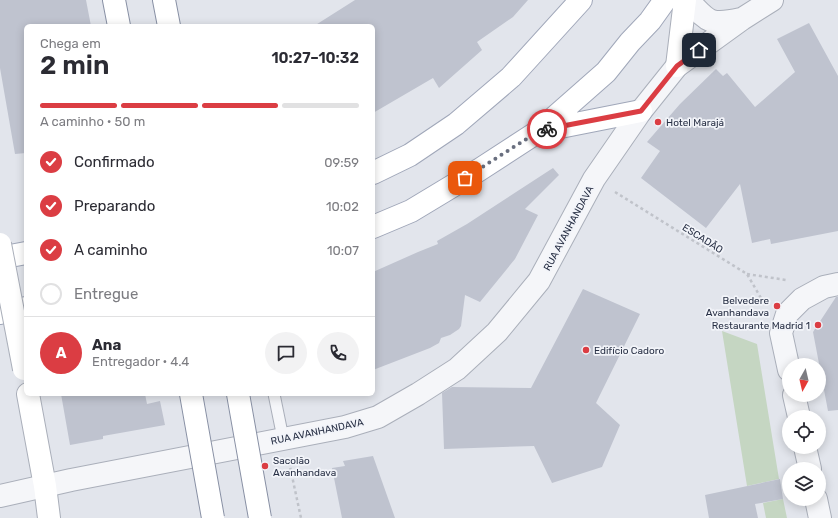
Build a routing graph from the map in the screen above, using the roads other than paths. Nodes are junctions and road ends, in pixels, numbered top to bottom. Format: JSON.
{"nodes":[{"id":1,"x":114,"y":0,"type":"edge"},
{"id":2,"x":164,"y":0,"type":"edge"},
{"id":3,"x":174,"y":0,"type":"edge"},
{"id":4,"x":581,"y":0,"type":"edge"},
{"id":5,"x":665,"y":0,"type":"edge"},
{"id":6,"x":686,"y":0,"type":"edge"},
{"id":7,"x":772,"y":0,"type":"edge"},
{"id":8,"x":742,"y":19,"type":"junction"},
{"id":9,"x":119,"y":24,"type":"edge"},
{"id":10,"x":169,"y":24,"type":"edge"},
{"id":11,"x":174,"y":24,"type":"edge"},
{"id":12,"x":677,"y":66,"type":"junction"},
{"id":13,"x":641,"y":111,"type":"junction"},
{"id":14,"x":539,"y":131,"type":"junction"},
{"id":15,"x":375,"y":172,"type":"edge"},
{"id":16,"x":375,"y":226,"type":"edge"},
{"id":17,"x":0,"y":244,"type":"edge"},
{"id":18,"x":24,"y":254,"type":"edge"},
{"id":19,"x":0,"y":258,"type":"edge"},
{"id":20,"x":831,"y":285,"type":"edge"},
{"id":21,"x":24,"y":308,"type":"edge"},
{"id":22,"x":0,"y":313,"type":"edge"},
{"id":23,"x":786,"y":358,"type":"edge"},
{"id":24,"x":24,"y":370,"type":"edge"},
{"id":25,"x":28,"y":396,"type":"edge"},
{"id":26,"x":191,"y":396,"type":"edge"},
{"id":27,"x":238,"y":396,"type":"edge"},
{"id":28,"x":274,"y":396,"type":"edge"},
{"id":29,"x":283,"y":438,"type":"junction"},
{"id":30,"x":45,"y":486,"type":"junction"},
{"id":31,"x":0,"y":496,"type":"edge"},
{"id":32,"x":817,"y":506,"type":"edge"},
{"id":33,"x":49,"y":518,"type":"edge"},
{"id":34,"x":213,"y":518,"type":"edge"},
{"id":35,"x":260,"y":518,"type":"edge"},
{"id":36,"x":820,"y":518,"type":"edge"}],
"edges":[{"from":1,"to":9,"type":"main road"},
{"from":2,"to":10,"type":"main road"},
{"from":3,"to":11,"type":"main road"},
{"from":4,"to":15,"type":"main road"},
{"from":5,"to":14,"type":"main road"},
{"from":6,"to":8,"type":"street","name":"RUA AVANHANDAVA"},
{"from":6,"to":12,"type":"main road"},
{"from":7,"to":8,"type":"street","name":"RUA AVANHANDAVA"},
{"from":8,"to":12,"type":"street","name":"RUA AVANHANDAVA"},
{"from":12,"to":13,"type":"street","name":"RUA AVANHANDAVA"},
{"from":13,"to":14,"type":"main road"},
{"from":13,"to":29,"type":"street","name":"RUA AVANHANDAVA"},
{"from":14,"to":16,"type":"main road"},
{"from":17,"to":24,"type":"main road","bridge":true},
{"from":18,"to":19,"type":"main road"},
{"from":20,"to":23,"type":"street"},
{"from":21,"to":22,"type":"main road"},
{"from":25,"to":30,"type":"main road"},
{"from":26,"to":34,"type":"main road","bridge":true},
{"from":27,"to":35,"type":"main road","bridge":true},
{"from":28,"to":29,"type":"lane"},
{"from":29,"to":30,"type":"street","name":"RUA AVANHANDAVA"},
{"from":30,"to":31,"type":"street","name":"RUA AVANHANDAVA"},
{"from":30,"to":33,"type":"main road"},
{"from":32,"to":36,"type":"street"}]}
